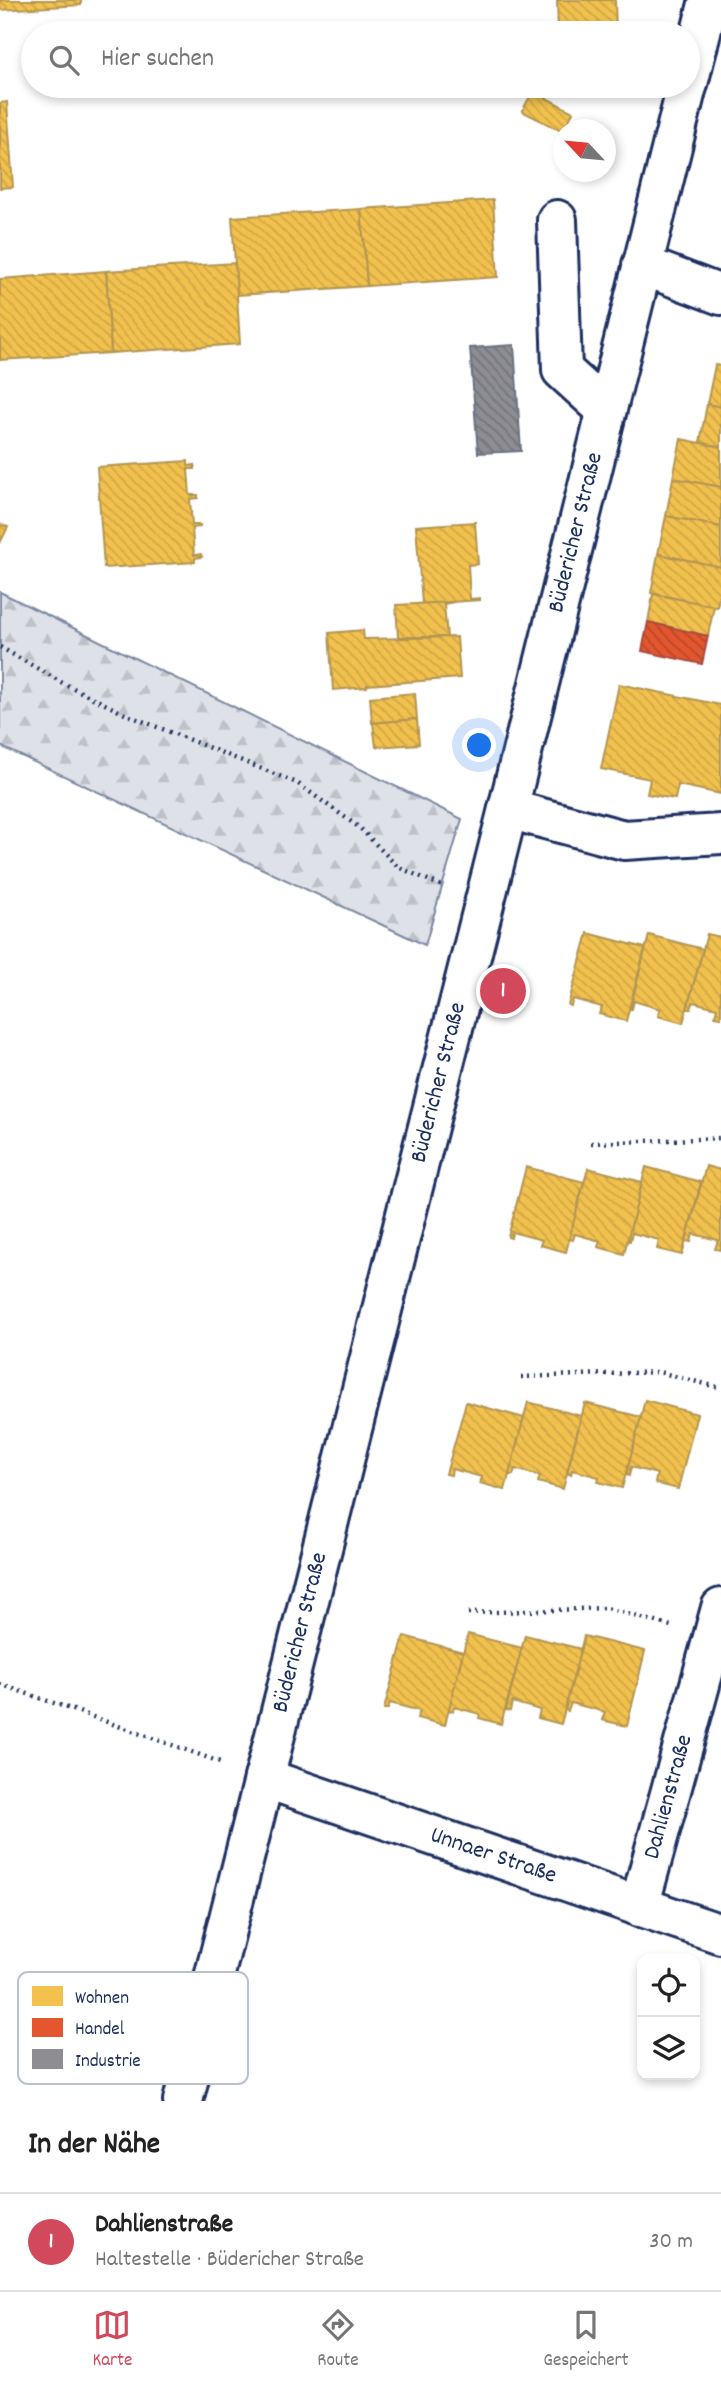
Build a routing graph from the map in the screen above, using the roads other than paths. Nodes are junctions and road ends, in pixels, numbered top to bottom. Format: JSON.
{"nodes":[{"id":1,"x":709,"y":0,"type":"edge"},
{"id":2,"x":700,"y":35,"type":"edge"},
{"id":3,"x":684,"y":98,"type":"edge"},
{"id":4,"x":557,"y":220,"type":"dead end"},
{"id":5,"x":642,"y":265,"type":"junction"},
{"id":6,"x":721,"y":295,"type":"edge"},
{"id":7,"x":606,"y":410,"type":"junction"},
{"id":8,"x":508,"y":809,"type":"junction"},
{"id":9,"x":721,"y":834,"type":"edge"},
{"id":10,"x":717,"y":1623,"type":"edge"},
{"id":11,"x":264,"y":1778,"type":"junction"},
{"id":12,"x":639,"y":1907,"type":"junction"},
{"id":13,"x":721,"y":1934,"type":"edge"},
{"id":14,"x":215,"y":1972,"type":"edge"}],
"edges":[{"from":1,"to":2,"type":"street","name":"Büdericher Straße"},
{"from":3,"to":5,"type":"street","name":"Büdericher Straße"},
{"from":4,"to":7,"type":"street"},
{"from":5,"to":6,"type":"street"},
{"from":5,"to":7,"type":"street","name":"Büdericher Straße"},
{"from":7,"to":8,"type":"street","name":"Büdericher Straße"},
{"from":8,"to":9,"type":"street"},
{"from":8,"to":11,"type":"street","name":"Büdericher Straße"},
{"from":10,"to":12,"type":"street","name":"Dahlienstraße"},
{"from":11,"to":12,"type":"street","name":"Unnaer Straße"},
{"from":11,"to":14,"type":"street","name":"Büdericher Straße"},
{"from":12,"to":13,"type":"street","name":"Unnaer Straße"}]}
